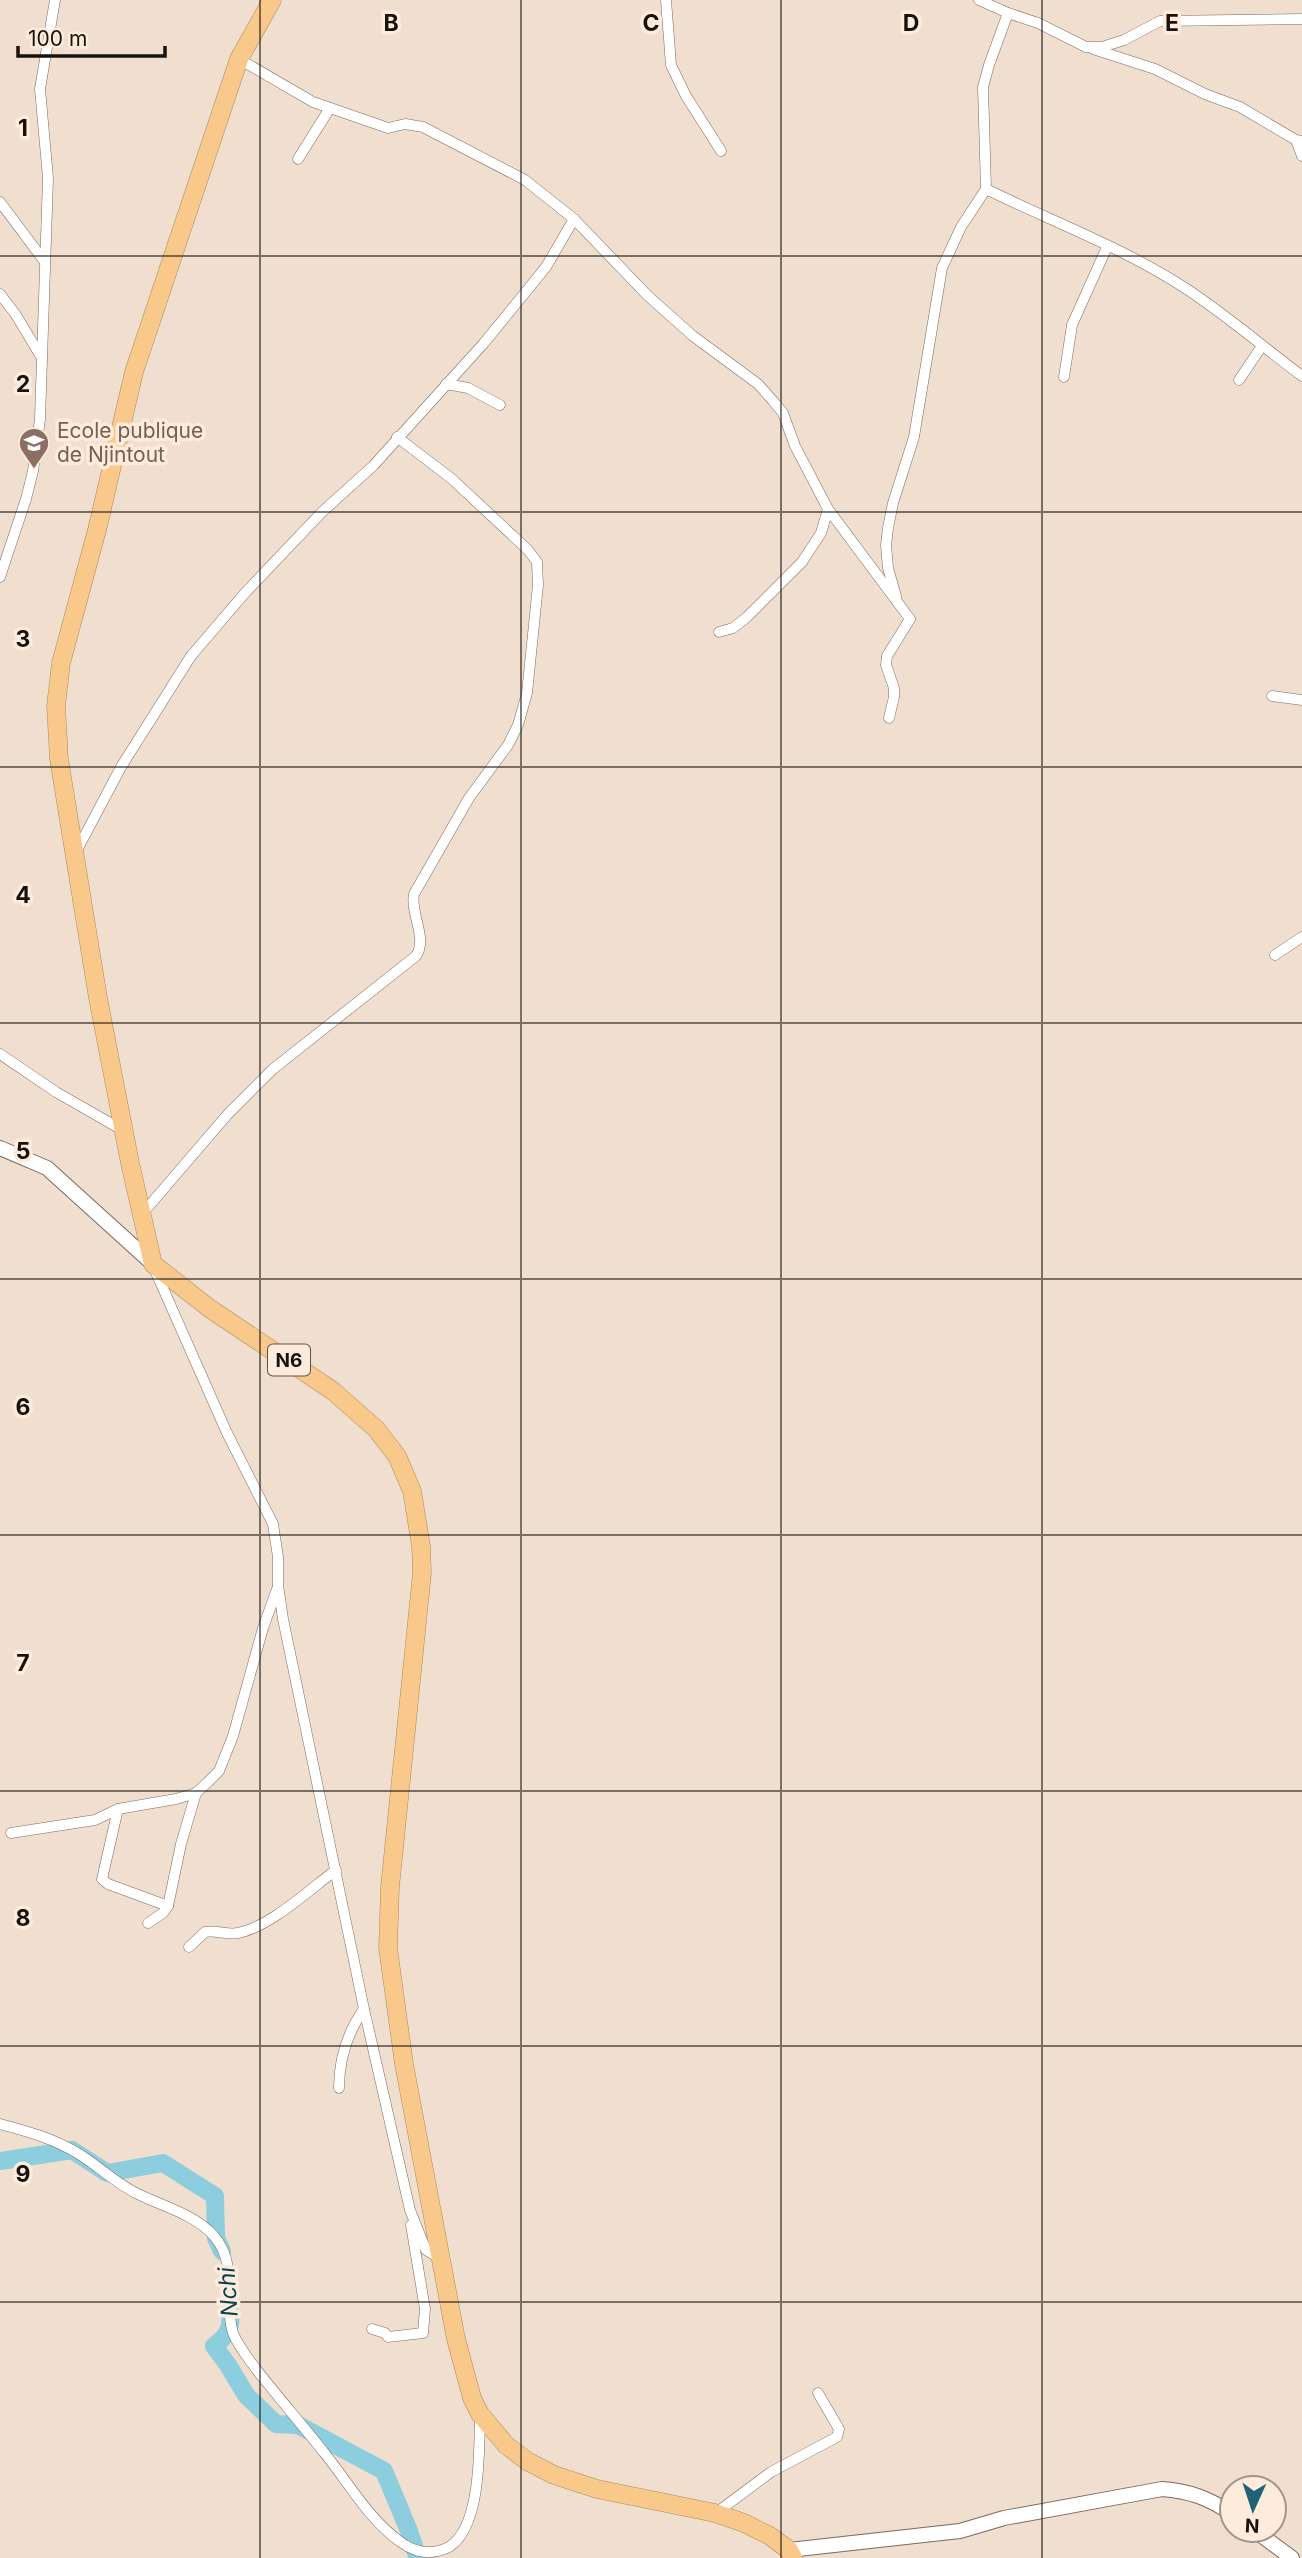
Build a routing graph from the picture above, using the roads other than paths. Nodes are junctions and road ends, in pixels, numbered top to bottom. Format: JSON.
{"nodes":[{"id":1,"x":55,"y":0,"type":"edge"},
{"id":2,"x":272,"y":0,"type":"edge"},
{"id":3,"x":666,"y":0,"type":"edge"},
{"id":4,"x":979,"y":0,"type":"edge"},
{"id":5,"x":1008,"y":13,"type":"junction"},
{"id":6,"x":1302,"y":19,"type":"edge"},
{"id":7,"x":1086,"y":47,"type":"junction"},
{"id":8,"x":239,"y":59,"type":"junction"},
{"id":9,"x":331,"y":108,"type":"junction"},
{"id":10,"x":1299,"y":140,"type":"edge"},
{"id":11,"x":721,"y":151,"type":"dead end"},
{"id":12,"x":1302,"y":156,"type":"edge"},
{"id":13,"x":298,"y":159,"type":"dead end"},
{"id":14,"x":986,"y":189,"type":"junction"},
{"id":15,"x":0,"y":202,"type":"edge"},
{"id":16,"x":575,"y":219,"type":"junction"},
{"id":17,"x":1107,"y":247,"type":"junction"},
{"id":18,"x":45,"y":262,"type":"junction"},
{"id":19,"x":0,"y":294,"type":"edge"},
{"id":20,"x":1262,"y":346,"type":"junction"},
{"id":21,"x":40,"y":356,"type":"junction"},
{"id":22,"x":1302,"y":376,"type":"edge"},
{"id":23,"x":1064,"y":377,"type":"dead end"},
{"id":24,"x":1239,"y":380,"type":"dead end"},
{"id":25,"x":446,"y":384,"type":"junction"},
{"id":26,"x":500,"y":405,"type":"dead end"},
{"id":27,"x":397,"y":437,"type":"junction"},
{"id":28,"x":828,"y":509,"type":"junction"},
{"id":29,"x":0,"y":577,"type":"edge"},
{"id":30,"x":897,"y":601,"type":"junction"},
{"id":31,"x":719,"y":632,"type":"dead end"},
{"id":32,"x":1272,"y":696,"type":"dead end"},
{"id":33,"x":1302,"y":700,"type":"edge"},
{"id":34,"x":889,"y":718,"type":"dead end"},
{"id":35,"x":75,"y":856,"type":"junction"},
{"id":36,"x":1302,"y":937,"type":"edge"},
{"id":37,"x":1275,"y":955,"type":"dead end"},
{"id":38,"x":0,"y":1054,"type":"edge"},
{"id":39,"x":124,"y":1131,"type":"junction"},
{"id":40,"x":0,"y":1148,"type":"edge"},
{"id":41,"x":141,"y":1215,"type":"junction"},
{"id":42,"x":153,"y":1264,"type":"junction"},
{"id":43,"x":278,"y":1585,"type":"junction"},
{"id":44,"x":195,"y":1793,"type":"junction"},
{"id":45,"x":118,"y":1809,"type":"junction"},
{"id":46,"x":11,"y":1833,"type":"dead end"},
{"id":47,"x":336,"y":1870,"type":"junction"},
{"id":48,"x":168,"y":1906,"type":"junction"},
{"id":49,"x":148,"y":1923,"type":"dead end"},
{"id":50,"x":189,"y":1947,"type":"dead end"},
{"id":51,"x":363,"y":2009,"type":"junction"},
{"id":52,"x":340,"y":2088,"type":"dead end"},
{"id":53,"x":0,"y":2124,"type":"edge"},
{"id":54,"x":410,"y":2210,"type":"junction"},
{"id":55,"x":441,"y":2259,"type":"junction"},
{"id":56,"x":372,"y":2329,"type":"dead end"},
{"id":57,"x":818,"y":2393,"type":"dead end"},
{"id":58,"x":480,"y":2414,"type":"junction"},
{"id":59,"x":1218,"y":2505,"type":"edge"},
{"id":60,"x":715,"y":2514,"type":"junction"},
{"id":61,"x":1273,"y":2544,"type":"edge"},
{"id":62,"x":791,"y":2554,"type":"edge"},
{"id":63,"x":1292,"y":2558,"type":"edge"}],
"edges":[{"from":1,"to":18,"type":"street"},
{"from":2,"to":8,"type":"highway"},
{"from":3,"to":11,"type":"street"},
{"from":4,"to":5,"type":"street"},
{"from":5,"to":7,"type":"street"},
{"from":5,"to":14,"type":"street"},
{"from":6,"to":7,"type":"street"},
{"from":7,"to":10,"type":"street"},
{"from":8,"to":9,"type":"street"},
{"from":8,"to":35,"type":"highway"},
{"from":9,"to":13,"type":"street"},
{"from":9,"to":16,"type":"street"},
{"from":10,"to":12,"type":"street"},
{"from":14,"to":17,"type":"street"},
{"from":14,"to":30,"type":"street"},
{"from":15,"to":18,"type":"street"},
{"from":16,"to":25,"type":"street"},
{"from":16,"to":28,"type":"street"},
{"from":17,"to":20,"type":"street"},
{"from":17,"to":23,"type":"street"},
{"from":18,"to":21,"type":"street"},
{"from":19,"to":21,"type":"street"},
{"from":20,"to":22,"type":"street"},
{"from":20,"to":24,"type":"street"},
{"from":21,"to":29,"type":"street"},
{"from":25,"to":26,"type":"street"},
{"from":25,"to":27,"type":"street"},
{"from":27,"to":35,"type":"street"},
{"from":27,"to":41,"type":"street"},
{"from":28,"to":30,"type":"street"},
{"from":28,"to":31,"type":"street"},
{"from":30,"to":34,"type":"street"},
{"from":32,"to":33,"type":"street"},
{"from":35,"to":39,"type":"highway"},
{"from":36,"to":37,"type":"street"},
{"from":38,"to":39,"type":"street"},
{"from":39,"to":41,"type":"highway"},
{"from":40,"to":42,"type":"street"},
{"from":41,"to":42,"type":"highway"},
{"from":42,"to":43,"type":"street"},
{"from":42,"to":55,"type":"highway","number":"N6"},
{"from":43,"to":44,"type":"street"},
{"from":43,"to":47,"type":"street"},
{"from":44,"to":45,"type":"street"},
{"from":44,"to":48,"type":"street"},
{"from":45,"to":46,"type":"street"},
{"from":45,"to":48,"type":"street"},
{"from":47,"to":50,"type":"street"},
{"from":47,"to":51,"type":"street"},
{"from":48,"to":49,"type":"street"},
{"from":51,"to":52,"type":"street"},
{"from":51,"to":54,"type":"street"},
{"from":53,"to":58,"type":"street"},
{"from":54,"to":55,"type":"street"},
{"from":54,"to":56,"type":"street"},
{"from":55,"to":58,"type":"highway","number":"N6"},
{"from":57,"to":60,"type":"street"},
{"from":58,"to":60,"type":"highway","number":"N6"},
{"from":59,"to":62,"type":"street"},
{"from":60,"to":62,"type":"highway","number":"N6"},
{"from":61,"to":63,"type":"street"}]}
